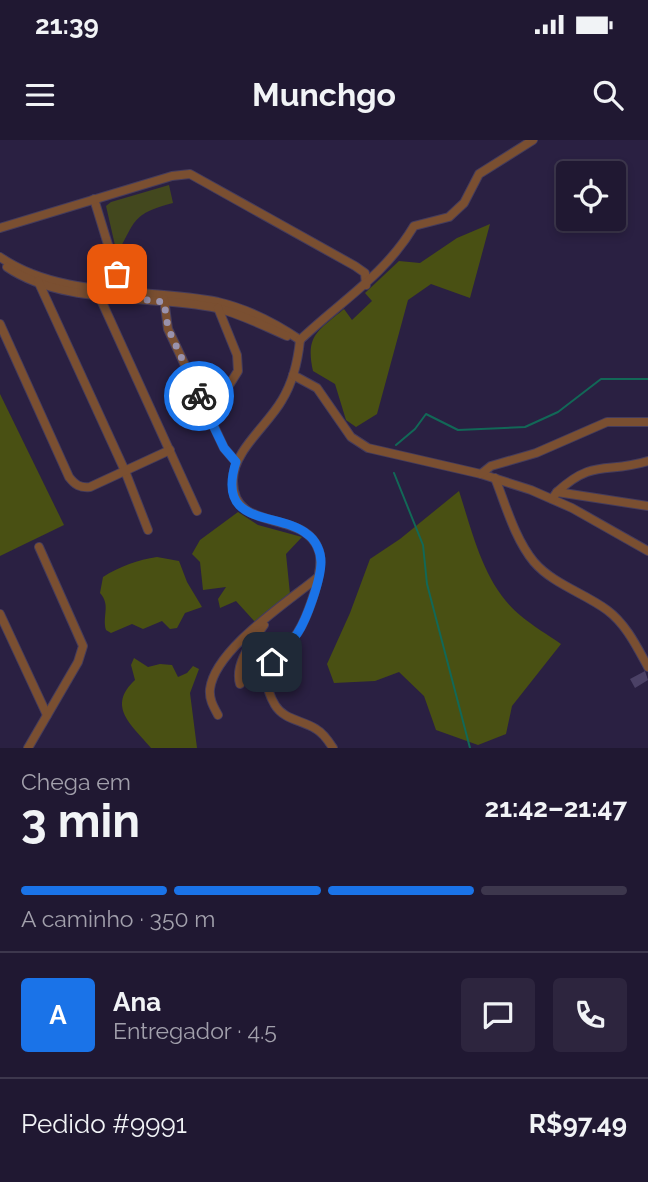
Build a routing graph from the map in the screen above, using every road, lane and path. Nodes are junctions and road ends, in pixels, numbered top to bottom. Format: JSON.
{"nodes":[{"id":1,"x":533,"y":140,"type":"edge"},
{"id":2,"x":94,"y":199,"type":"junction"},
{"id":3,"x":0,"y":229,"type":"edge"},
{"id":4,"x":0,"y":257,"type":"edge"},
{"id":5,"x":0,"y":262,"type":"edge"},
{"id":6,"x":37,"y":279,"type":"junction"},
{"id":7,"x":366,"y":285,"type":"junction"},
{"id":8,"x":117,"y":290,"type":"junction"},
{"id":9,"x":100,"y":291,"type":"junction"},
{"id":10,"x":164,"y":299,"type":"junction"},
{"id":11,"x":218,"y":305,"type":"junction"},
{"id":12,"x":0,"y":324,"type":"edge"},
{"id":13,"x":300,"y":340,"type":"junction"},
{"id":14,"x":293,"y":376,"type":"junction"},
{"id":15,"x":206,"y":411,"type":"junction"},
{"id":16,"x":648,"y":422,"type":"edge"},
{"id":17,"x":170,"y":450,"type":"junction"},
{"id":18,"x":648,"y":461,"type":"edge"},
{"id":19,"x":236,"y":462,"type":"junction"},
{"id":20,"x":125,"y":471,"type":"junction"},
{"id":21,"x":481,"y":474,"type":"junction"},
{"id":22,"x":495,"y":478,"type":"junction"},
{"id":23,"x":555,"y":496,"type":"junction"},
{"id":24,"x":648,"y":506,"type":"edge"},
{"id":25,"x":197,"y":511,"type":"dead end"},
{"id":26,"x":148,"y":530,"type":"dead end"},
{"id":27,"x":38,"y":547,"type":"dead end"},
{"id":28,"x":648,"y":551,"type":"edge"},
{"id":29,"x":318,"y":577,"type":"junction"},
{"id":30,"x":0,"y":614,"type":"edge"},
{"id":31,"x":270,"y":617,"type":"junction"},
{"id":32,"x":648,"y":667,"type":"edge"},
{"id":33,"x":240,"y":684,"type":"dead end"},
{"id":34,"x":47,"y":715,"type":"junction"},
{"id":35,"x":218,"y":715,"type":"dead end"},
{"id":36,"x":28,"y":748,"type":"edge"},
{"id":37,"x":333,"y":748,"type":"edge"}],
"edges":[{"from":1,"to":7,"type":"street"},
{"from":2,"to":3,"type":"street"},
{"from":2,"to":7,"type":"street"},
{"from":2,"to":8,"type":"street"},
{"from":4,"to":6,"type":"street"},
{"from":5,"to":6,"type":"street"},
{"from":6,"to":9,"type":"street"},
{"from":6,"to":20,"type":"street"},
{"from":7,"to":13,"type":"street"},
{"from":8,"to":9,"type":"street"},
{"from":8,"to":10,"type":"street"},
{"from":9,"to":10,"type":"street"},
{"from":9,"to":17,"type":"street"},
{"from":10,"to":11,"type":"street"},
{"from":10,"to":15,"type":"street"},
{"from":11,"to":13,"type":"street"},
{"from":11,"to":15,"type":"street"},
{"from":12,"to":20,"type":"street"},
{"from":13,"to":14,"type":"street"},
{"from":14,"to":19,"type":"street"},
{"from":14,"to":21,"type":"street"},
{"from":15,"to":19,"type":"street"},
{"from":16,"to":21,"type":"street"},
{"from":17,"to":20,"type":"street"},
{"from":17,"to":25,"type":"street"},
{"from":18,"to":23,"type":"street"},
{"from":19,"to":29,"type":"street"},
{"from":20,"to":26,"type":"street"},
{"from":21,"to":22,"type":"street"},
{"from":22,"to":23,"type":"street"},
{"from":22,"to":32,"type":"street"},
{"from":23,"to":24,"type":"street"},
{"from":23,"to":28,"type":"street"},
{"from":27,"to":34,"type":"street"},
{"from":29,"to":31,"type":"street"},
{"from":29,"to":37,"type":"street"},
{"from":30,"to":34,"type":"street"},
{"from":31,"to":33,"type":"street"},
{"from":31,"to":35,"type":"street"},
{"from":34,"to":36,"type":"street"}]}
